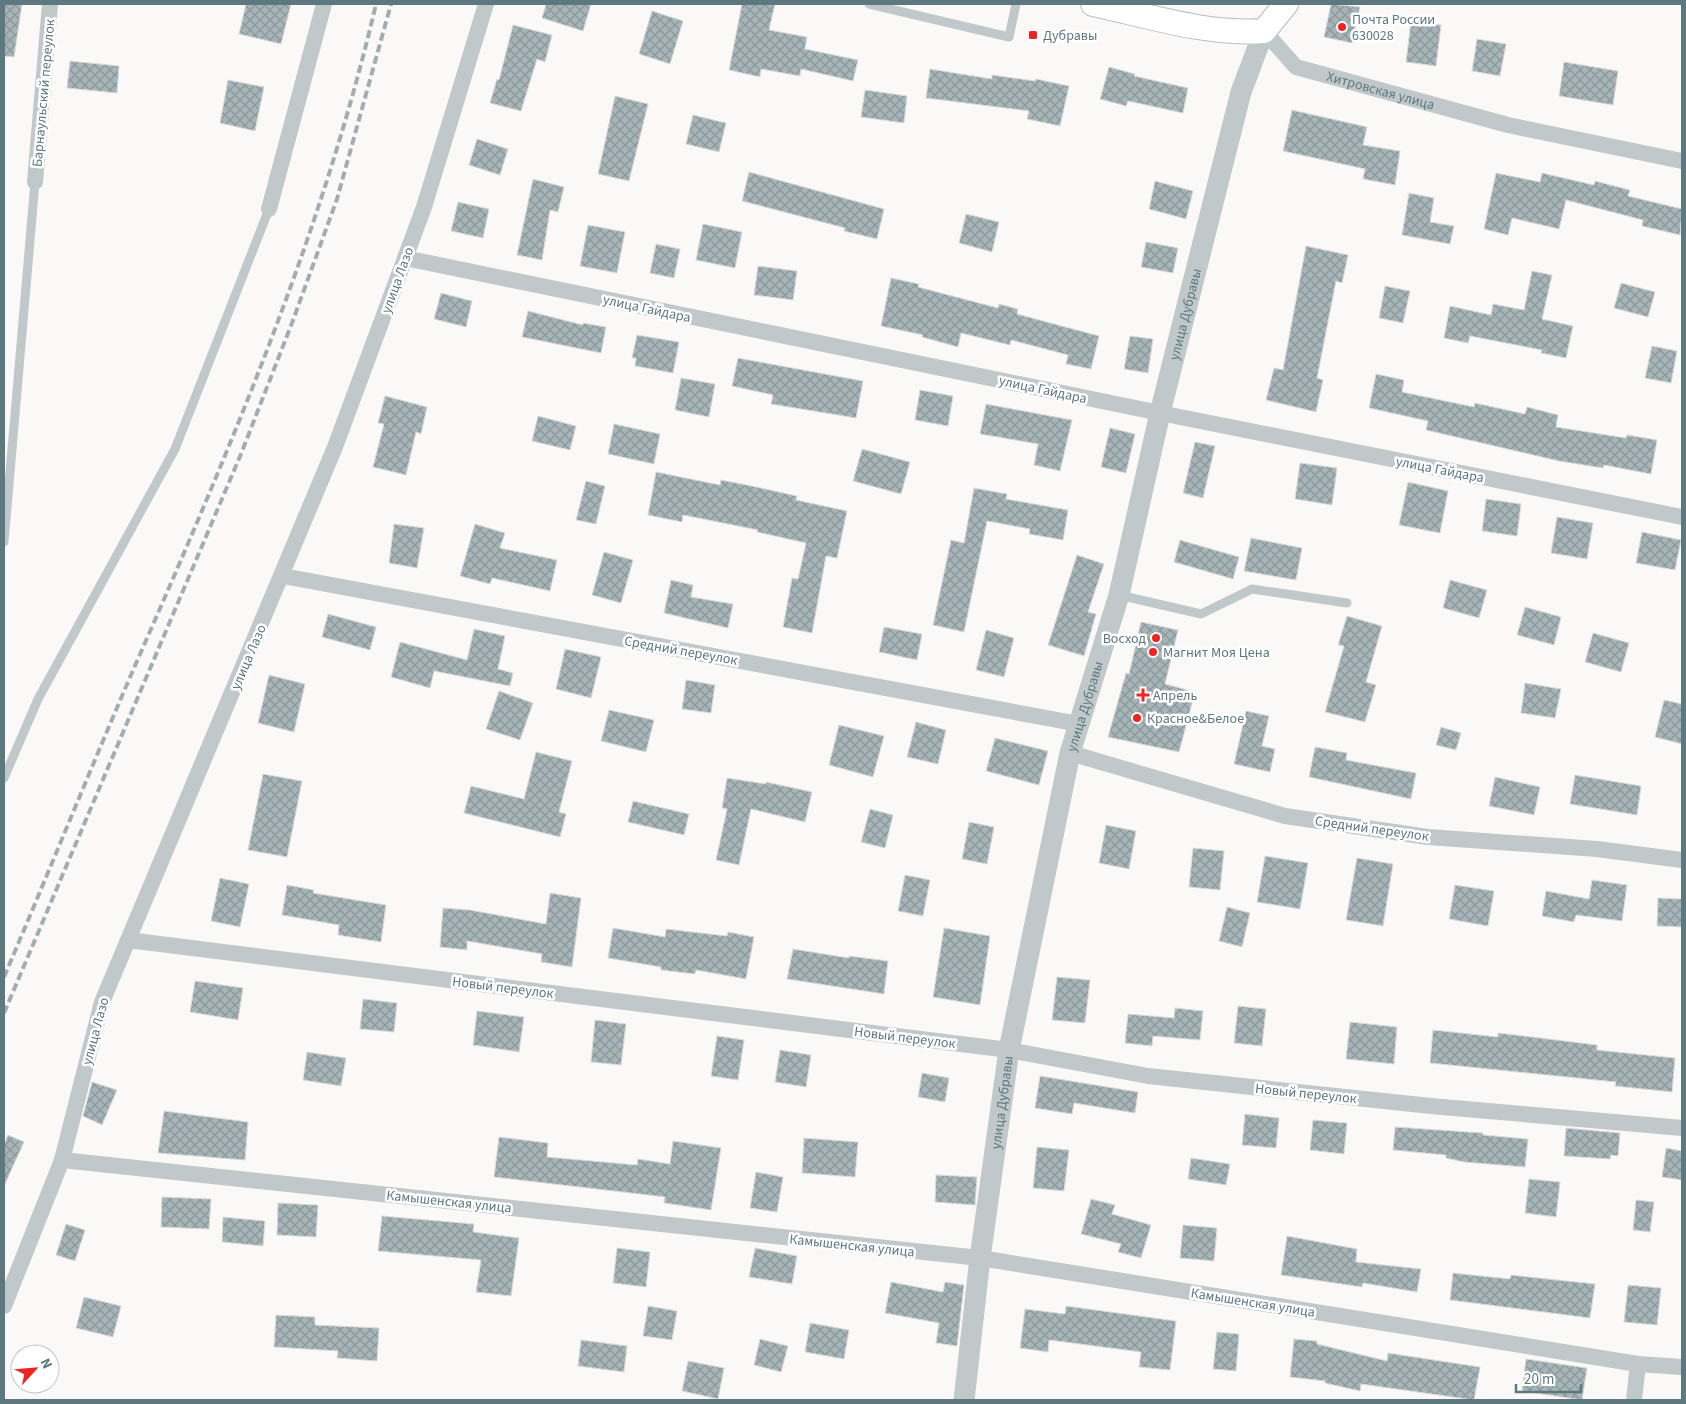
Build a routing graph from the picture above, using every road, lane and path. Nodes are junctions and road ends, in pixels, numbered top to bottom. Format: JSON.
{"nodes":[{"id":1,"x":50,"y":4,"type":"edge"},
{"id":2,"x":324,"y":4,"type":"edge"},
{"id":3,"x":486,"y":4,"type":"edge"},
{"id":4,"x":870,"y":4,"type":"edge"},
{"id":5,"x":1016,"y":4,"type":"edge"},
{"id":6,"x":1093,"y":4,"type":"edge"},
{"id":7,"x":1286,"y":4,"type":"edge"},
{"id":8,"x":896,"y":6,"type":"edge"},
{"id":9,"x":1264,"y":31,"type":"junction"},
{"id":10,"x":1682,"y":161,"type":"edge"},
{"id":11,"x":35,"y":182,"type":"joint"},
{"id":12,"x":269,"y":210,"type":"joint"},
{"id":13,"x":405,"y":258,"type":"junction"},
{"id":14,"x":1160,"y":413,"type":"junction"},
{"id":15,"x":1682,"y":517,"type":"edge"},
{"id":16,"x":4,"y":542,"type":"edge"},
{"id":17,"x":283,"y":576,"type":"junction"},
{"id":18,"x":1119,"y":595,"type":"junction"},
{"id":19,"x":1347,"y":603,"type":"dead end"},
{"id":20,"x":1079,"y":724,"type":"junction"},
{"id":21,"x":1070,"y":753,"type":"junction"},
{"id":22,"x":4,"y":778,"type":"edge"},
{"id":23,"x":1682,"y":860,"type":"edge"},
{"id":24,"x":128,"y":940,"type":"junction"},
{"id":25,"x":1009,"y":1050,"type":"junction"},
{"id":26,"x":1682,"y":1128,"type":"edge"},
{"id":27,"x":62,"y":1160,"type":"junction"},
{"id":28,"x":980,"y":1258,"type":"junction"},
{"id":29,"x":4,"y":1306,"type":"edge"},
{"id":30,"x":1638,"y":1364,"type":"junction"},
{"id":31,"x":1682,"y":1367,"type":"edge"},
{"id":32,"x":964,"y":1400,"type":"edge"},
{"id":33,"x":1634,"y":1400,"type":"edge"}],
"edges":[{"from":1,"to":11,"type":"street","name":"Барнаульский переулок"},
{"from":2,"to":12,"type":"street"},
{"from":3,"to":13,"type":"street","name":"улица Лазо"},
{"from":4,"to":8,"type":"lane"},
{"from":5,"to":8,"type":"lane"},
{"from":6,"to":9,"type":"main road"},
{"from":7,"to":9,"type":"main road","name":"улица Дубравы"},
{"from":9,"to":10,"type":"street","name":"Хитровская улица"},
{"from":9,"to":14,"type":"street","name":"улица Дубравы"},
{"from":11,"to":16,"type":"lane"},
{"from":12,"to":22,"type":"lane"},
{"from":13,"to":14,"type":"street","name":"улица Гайдара"},
{"from":13,"to":17,"type":"street","name":"улица Лазо"},
{"from":14,"to":15,"type":"street","name":"улица Гайдара"},
{"from":14,"to":18,"type":"street","name":"улица Дубравы"},
{"from":17,"to":20,"type":"street","name":"Средний переулок"},
{"from":17,"to":24,"type":"street","name":"улица Лазо"},
{"from":18,"to":19,"type":"lane"},
{"from":18,"to":20,"type":"street","name":"улица Дубравы"},
{"from":20,"to":21,"type":"street","name":"улица Дубравы"},
{"from":21,"to":23,"type":"street","name":"Средний переулок"},
{"from":21,"to":25,"type":"street","name":"улица Дубравы"},
{"from":24,"to":25,"type":"street","name":"Новый переулок"},
{"from":24,"to":27,"type":"street","name":"улица Лазо"},
{"from":25,"to":26,"type":"street","name":"Новый переулок"},
{"from":25,"to":28,"type":"street","name":"улица Дубравы"},
{"from":27,"to":28,"type":"street","name":"Камышенская улица"},
{"from":27,"to":29,"type":"street","name":"улица Лазо"},
{"from":28,"to":30,"type":"street","name":"Камышенская улица"},
{"from":28,"to":32,"type":"street","name":"улица Дубравы"},
{"from":30,"to":31,"type":"street","name":"Камышенская улица"},
{"from":30,"to":33,"type":"street"}]}
